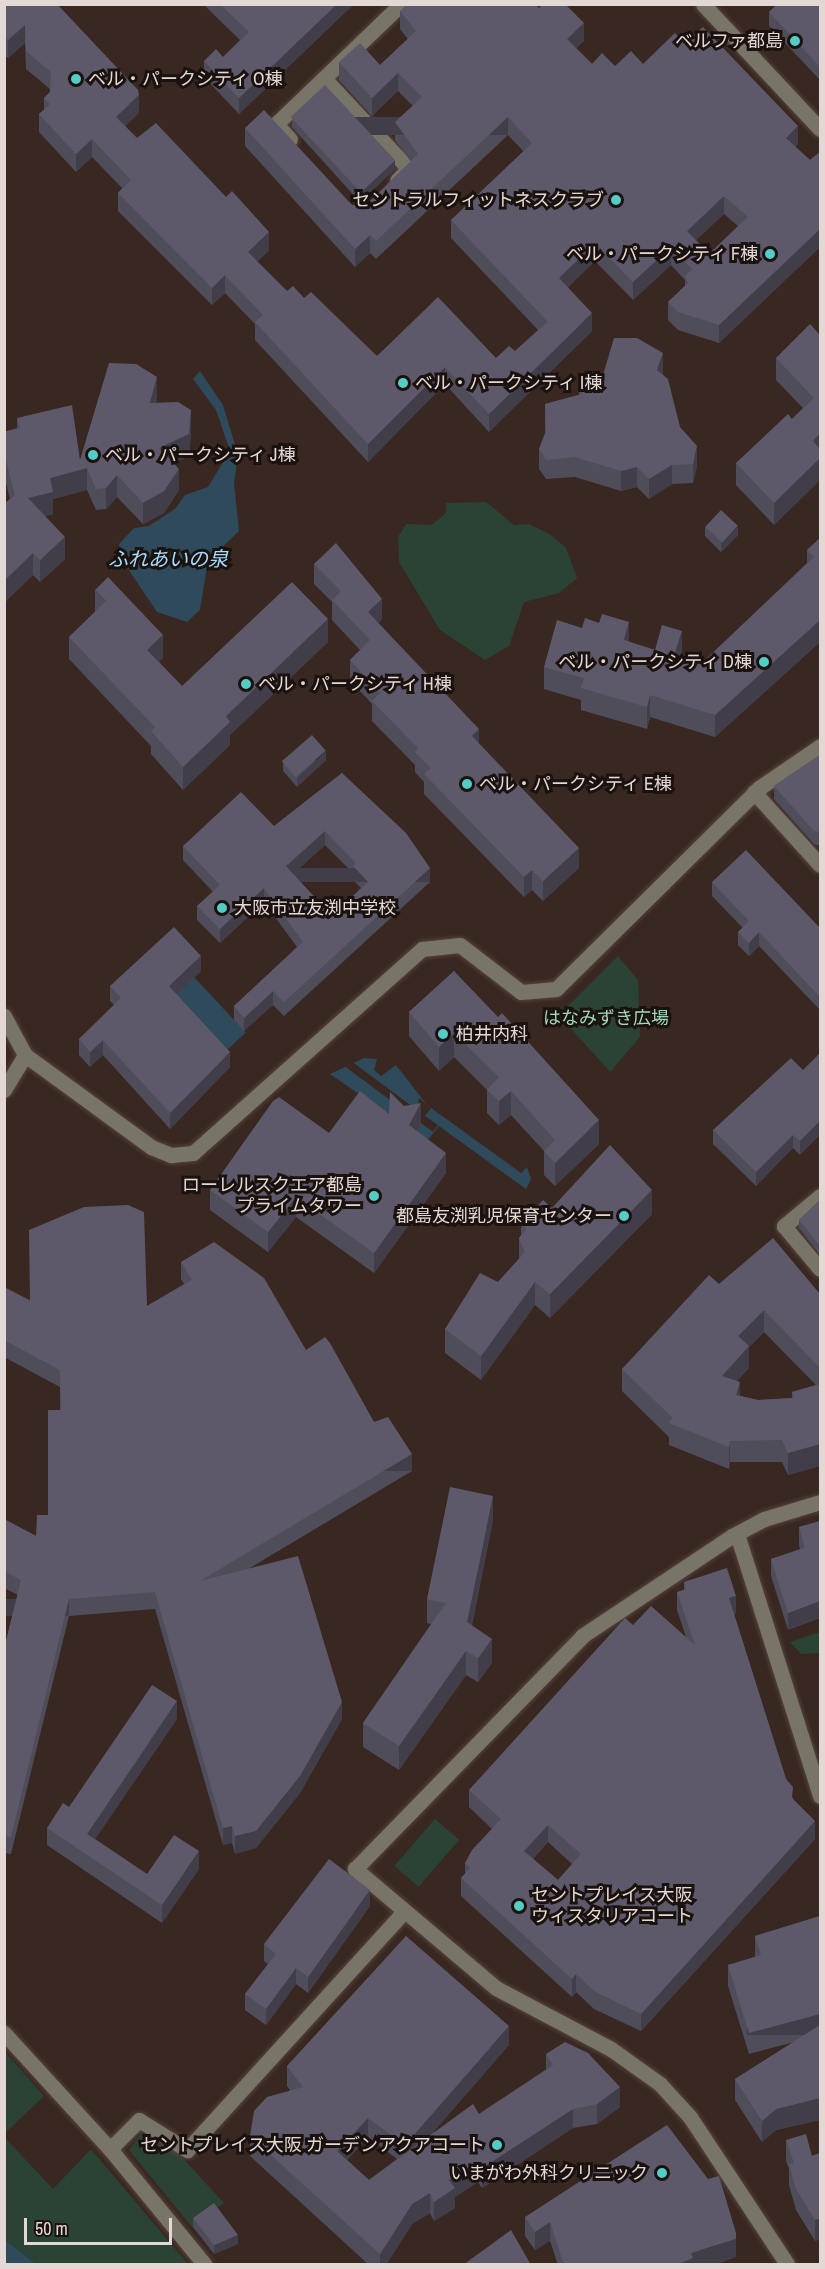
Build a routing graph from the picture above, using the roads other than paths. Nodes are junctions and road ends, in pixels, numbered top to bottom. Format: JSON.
{"nodes":[{"id":1,"x":401,"y":4,"type":"edge"},
{"id":2,"x":709,"y":7,"type":"edge"},
{"id":3,"x":324,"y":78,"type":"junction"},
{"id":4,"x":820,"y":129,"type":"edge"},
{"id":5,"x":299,"y":149,"type":"edge"},
{"id":6,"x":384,"y":192,"type":"edge"},
{"id":7,"x":820,"y":746,"type":"edge"},
{"id":8,"x":754,"y":792,"type":"junction"},
{"id":9,"x":818,"y":859,"type":"edge"},
{"id":10,"x":4,"y":1016,"type":"edge"},
{"id":11,"x":25,"y":1055,"type":"junction"},
{"id":12,"x":4,"y":1090,"type":"edge"},
{"id":13,"x":820,"y":1196,"type":"edge"},
{"id":14,"x":820,"y":1269,"type":"edge"},
{"id":15,"x":820,"y":1502,"type":"edge"},
{"id":16,"x":736,"y":1534,"type":"junction"},
{"id":17,"x":820,"y":1796,"type":"edge"},
{"id":18,"x":402,"y":1914,"type":"junction"},
{"id":19,"x":4,"y":2033,"type":"edge"},
{"id":20,"x":110,"y":2149,"type":"junction"},
{"id":21,"x":204,"y":2265,"type":"edge"},
{"id":22,"x":787,"y":2265,"type":"edge"}],
"edges":[{"from":1,"to":3,"type":"street"},
{"from":2,"to":4,"type":"street"},
{"from":3,"to":5,"type":"street"},
{"from":3,"to":6,"type":"street"},
{"from":7,"to":8,"type":"street"},
{"from":8,"to":9,"type":"street"},
{"from":8,"to":11,"type":"street"},
{"from":10,"to":11,"type":"street"},
{"from":11,"to":12,"type":"street"},
{"from":13,"to":14,"type":"street"},
{"from":15,"to":16,"type":"street"},
{"from":16,"to":17,"type":"street"},
{"from":16,"to":18,"type":"street"},
{"from":18,"to":20,"type":"street"},
{"from":18,"to":22,"type":"street"},
{"from":19,"to":20,"type":"street"},
{"from":20,"to":21,"type":"street"}]}
